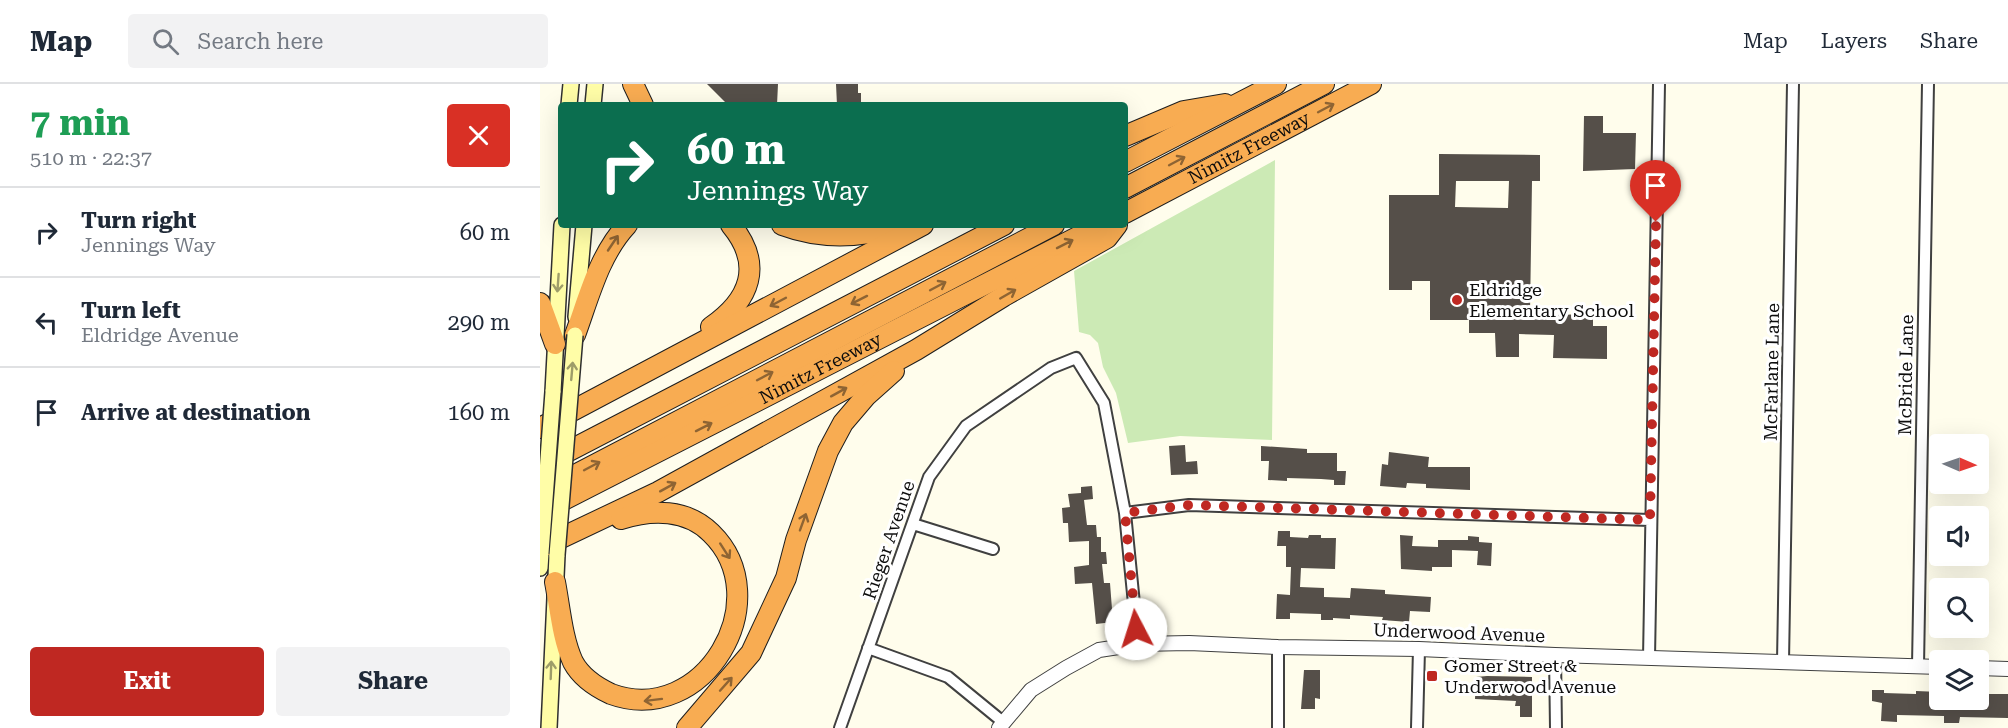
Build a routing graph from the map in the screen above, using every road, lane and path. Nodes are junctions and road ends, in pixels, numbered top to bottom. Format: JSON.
{"nodes":[{"id":1,"x":571,"y":84,"type":"edge"},
{"id":2,"x":595,"y":84,"type":"edge"},
{"id":3,"x":633,"y":84,"type":"edge"},
{"id":4,"x":1276,"y":84,"type":"edge"},
{"id":5,"x":1324,"y":84,"type":"edge"},
{"id":6,"x":1371,"y":84,"type":"edge"},
{"id":7,"x":1659,"y":84,"type":"edge"},
{"id":8,"x":1793,"y":84,"type":"edge"},
{"id":9,"x":1928,"y":84,"type":"edge"},
{"id":10,"x":1243,"y":101,"type":"junction"},
{"id":11,"x":569,"y":102,"type":"edge"},
{"id":12,"x":593,"y":102,"type":"edge"},
{"id":13,"x":642,"y":102,"type":"edge"},
{"id":14,"x":1128,"y":135,"type":"edge"},
{"id":15,"x":1128,"y":160,"type":"edge"},
{"id":16,"x":1128,"y":186,"type":"edge"},
{"id":17,"x":1128,"y":211,"type":"edge"},
{"id":18,"x":562,"y":228,"type":"edge"},
{"id":19,"x":584,"y":228,"type":"edge"},
{"id":20,"x":624,"y":228,"type":"edge"},
{"id":21,"x":733,"y":228,"type":"edge"},
{"id":22,"x":790,"y":228,"type":"edge"},
{"id":23,"x":892,"y":228,"type":"edge"},
{"id":24,"x":917,"y":228,"type":"edge"},
{"id":25,"x":998,"y":228,"type":"edge"},
{"id":26,"x":1048,"y":228,"type":"edge"},
{"id":27,"x":1095,"y":228,"type":"edge"},
{"id":28,"x":1115,"y":228,"type":"edge"},
{"id":29,"x":540,"y":303,"type":"edge"},
{"id":30,"x":575,"y":335,"type":"junction"},
{"id":31,"x":555,"y":344,"type":"junction"},
{"id":32,"x":916,"y":350,"type":"junction"},
{"id":33,"x":643,"y":374,"type":"junction"},
{"id":34,"x":540,"y":428,"type":"edge"},
{"id":35,"x":540,"y":466,"type":"edge"},
{"id":36,"x":540,"y":493,"type":"edge"},
{"id":37,"x":540,"y":512,"type":"edge"},
{"id":38,"x":1125,"y":513,"type":"junction"},
{"id":39,"x":1650,"y":520,"type":"junction"},
{"id":40,"x":913,"y":524,"type":"junction"},
{"id":41,"x":993,"y":549,"type":"dead end"},
{"id":42,"x":547,"y":553,"type":"edge"},
{"id":43,"x":555,"y":582,"type":"junction"},
{"id":44,"x":1138,"y":644,"type":"junction"},
{"id":45,"x":1278,"y":647,"type":"junction"},
{"id":46,"x":868,"y":648,"type":"junction"},
{"id":47,"x":1419,"y":649,"type":"junction"},
{"id":48,"x":1554,"y":655,"type":"junction"},
{"id":49,"x":1649,"y":657,"type":"junction"},
{"id":50,"x":1784,"y":661,"type":"junction"},
{"id":51,"x":1918,"y":666,"type":"junction"},
{"id":52,"x":1929,"y":666,"type":"edge"},
{"id":53,"x":1989,"y":668,"type":"edge"},
{"id":54,"x":2008,"y":669,"type":"edge"},
{"id":55,"x":1001,"y":725,"type":"edge"},
{"id":56,"x":549,"y":728,"type":"edge"},
{"id":57,"x":687,"y":728,"type":"edge"},
{"id":58,"x":840,"y":728,"type":"edge"},
{"id":59,"x":1278,"y":728,"type":"edge"},
{"id":60,"x":1417,"y":728,"type":"edge"},
{"id":61,"x":1556,"y":728,"type":"edge"}],
"edges":[{"from":1,"to":11,"type":"main road"},
{"from":2,"to":12,"type":"main road"},
{"from":3,"to":13,"type":"highway"},
{"from":4,"to":10,"type":"highway"},
{"from":16,"to":5,"type":"highway","one_way":true},
{"from":17,"to":6,"type":"highway","name":"Nimitz Freeway","one_way":true},
{"from":7,"to":39,"type":"street"},
{"from":8,"to":50,"type":"street","name":"McFarlane Lane"},
{"from":9,"to":51,"type":"street","name":"McBride Lane"},
{"from":10,"to":14,"type":"highway"},
{"from":10,"to":15,"type":"highway"},
{"from":18,"to":31,"type":"main road","one_way":true},
{"from":19,"to":30,"type":"main road"},
{"from":30,"to":20,"type":"highway","one_way":true},
{"from":21,"to":33,"type":"highway"},
{"from":22,"to":23,"type":"highway"},
{"from":24,"to":33,"type":"highway","one_way":true},
{"from":25,"to":35,"type":"highway","one_way":true},
{"from":36,"to":26,"type":"highway","one_way":true},
{"from":37,"to":27,"type":"highway","name":"Nimitz Freeway","one_way":true},
{"from":32,"to":28,"type":"highway","one_way":true},
{"from":29,"to":31,"type":"highway"},
{"from":42,"to":30,"type":"main road","one_way":true,"bridge":true},
{"from":31,"to":42,"type":"main road","bridge":true},
{"from":42,"to":32,"type":"highway","one_way":true},
{"from":57,"to":32,"type":"highway","one_way":true},
{"from":33,"to":34,"type":"highway"},
{"from":38,"to":39,"type":"street"},
{"from":38,"to":40,"type":"street","name":"Rieger Avenue"},
{"from":38,"to":44,"type":"street"},
{"from":39,"to":49,"type":"street"},
{"from":40,"to":41,"type":"street"},
{"from":40,"to":46,"type":"street","name":"Rieger Avenue"},
{"from":42,"to":43,"type":"main road"},
{"from":42,"to":43,"type":"highway","one_way":true},
{"from":56,"to":43,"type":"main road","one_way":true},
{"from":44,"to":45,"type":"street","name":"Underwood Avenue"},
{"from":44,"to":55,"type":"street","name":"Underwood Avenue"},
{"from":45,"to":47,"type":"street","name":"Underwood Avenue"},
{"from":45,"to":59,"type":"street"},
{"from":46,"to":55,"type":"street"},
{"from":46,"to":58,"type":"street","name":"Rieger Avenue"},
{"from":47,"to":48,"type":"street","name":"Underwood Avenue"},
{"from":47,"to":60,"type":"street"},
{"from":48,"to":49,"type":"street","name":"Underwood Avenue"},
{"from":48,"to":61,"type":"street"},
{"from":49,"to":50,"type":"street","name":"Underwood Avenue"},
{"from":50,"to":51,"type":"street","name":"Underwood Avenue"},
{"from":51,"to":52,"type":"street","name":"Underwood Avenue"},
{"from":53,"to":54,"type":"street"}]}
